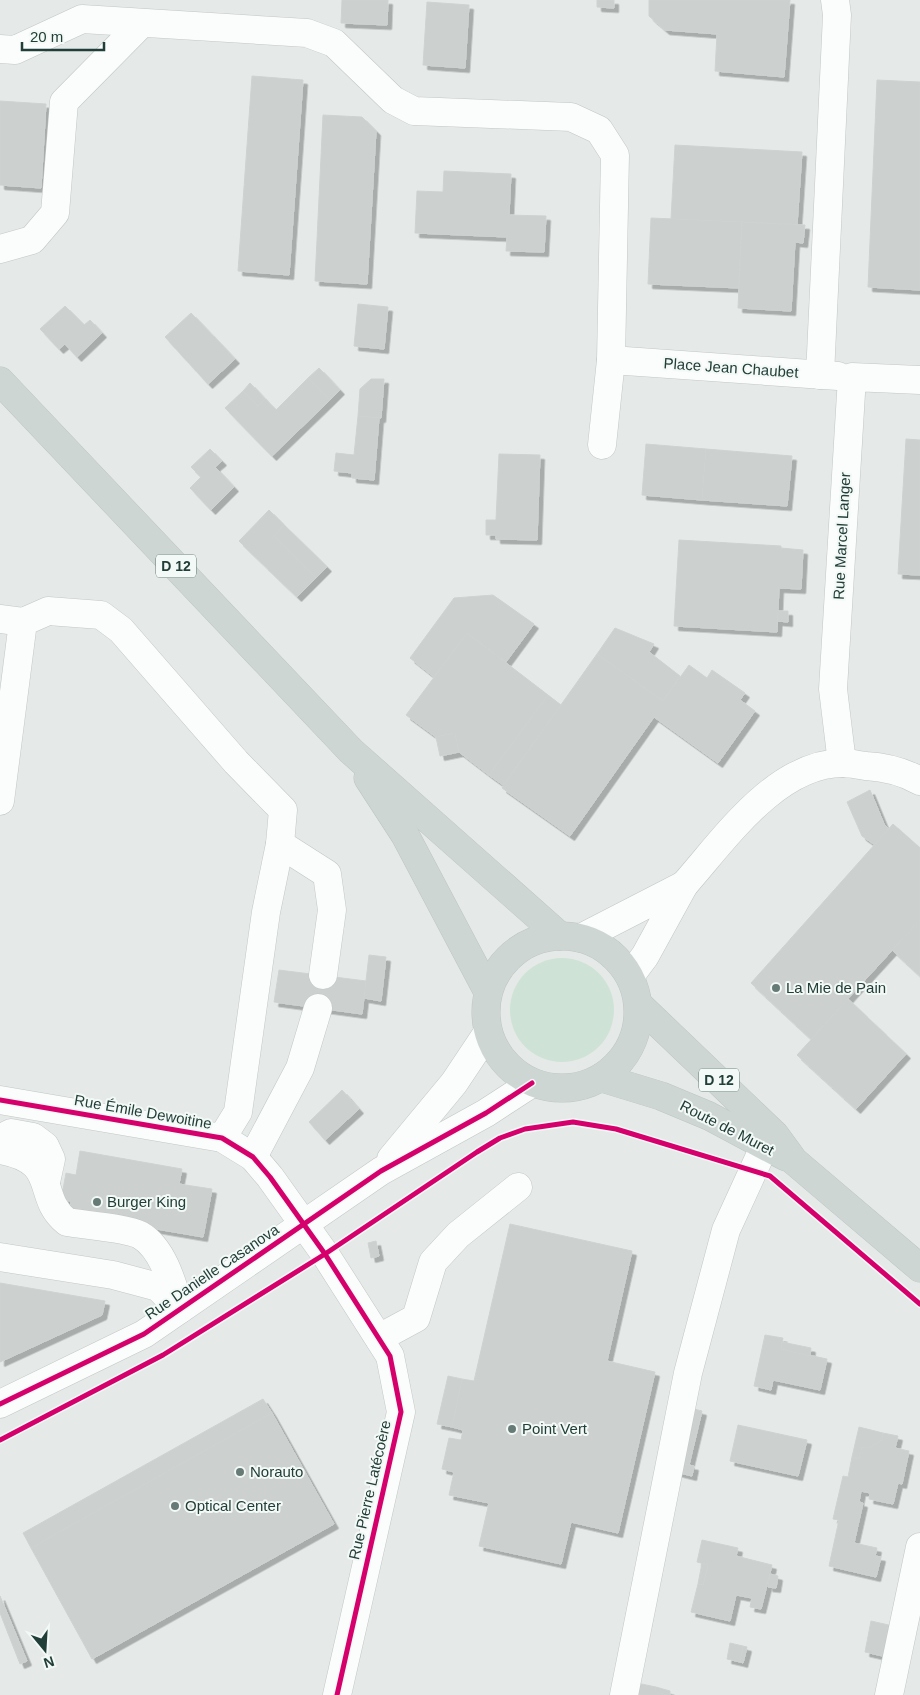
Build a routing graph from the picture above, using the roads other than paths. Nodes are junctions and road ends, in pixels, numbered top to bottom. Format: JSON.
{"nodes":[{"id":1,"x":836,"y":0,"type":"edge"},
{"id":2,"x":142,"y":23,"type":"junction"},
{"id":3,"x":0,"y":49,"type":"edge"},
{"id":4,"x":0,"y":249,"type":"edge"},
{"id":5,"x":611,"y":360,"type":"junction"},
{"id":6,"x":820,"y":375,"type":"junction"},
{"id":7,"x":852,"y":377,"type":"junction"},
{"id":8,"x":920,"y":380,"type":"edge"},
{"id":9,"x":0,"y":381,"type":"edge"},
{"id":10,"x":602,"y":445,"type":"dead end"},
{"id":11,"x":11,"y":620,"type":"edge"},
{"id":12,"x":351,"y":751,"type":"junction"},
{"id":13,"x":842,"y":763,"type":"junction"},
{"id":14,"x":920,"y":781,"type":"edge"},
{"id":15,"x":0,"y":801,"type":"edge"},
{"id":16,"x":280,"y":844,"type":"junction"},
{"id":17,"x":684,"y":885,"type":"junction"},
{"id":18,"x":571,"y":937,"type":"junction"},
{"id":19,"x":322,"y":975,"type":"dead end"},
{"id":20,"x":630,"y":976,"type":"junction"},
{"id":21,"x":488,"y":992,"type":"junction"},
{"id":22,"x":638,"y":1004,"type":"junction"},
{"id":23,"x":318,"y":1008,"type":"dead end"},
{"id":24,"x":488,"y":1032,"type":"junction"},
{"id":25,"x":602,"y":1078,"type":"junction"},
{"id":26,"x":532,"y":1083,"type":"junction"},
{"id":27,"x":0,"y":1100,"type":"edge"},
{"id":28,"x":222,"y":1138,"type":"junction"},
{"id":29,"x":0,"y":1139,"type":"edge"},
{"id":30,"x":764,"y":1147,"type":"junction"},
{"id":31,"x":0,"y":1150,"type":"edge"},
{"id":32,"x":254,"y":1156,"type":"junction"},
{"id":33,"x":794,"y":1161,"type":"junction"},
{"id":34,"x":381,"y":1172,"type":"junction"},
{"id":35,"x":46,"y":1182,"type":"junction"},
{"id":36,"x":518,"y":1187,"type":"dead end"},
{"id":37,"x":303,"y":1225,"type":"junction"},
{"id":38,"x":0,"y":1256,"type":"edge"},
{"id":39,"x":920,"y":1268,"type":"edge"},
{"id":40,"x":180,"y":1309,"type":"junction"},
{"id":41,"x":379,"y":1338,"type":"junction"},
{"id":42,"x":0,"y":1404,"type":"edge"},
{"id":43,"x":920,"y":1547,"type":"edge"},
{"id":44,"x":337,"y":1695,"type":"edge"},
{"id":45,"x":624,"y":1695,"type":"edge"},
{"id":46,"x":889,"y":1695,"type":"edge"}],
"edges":[{"from":1,"to":6,"type":"street"},
{"from":2,"to":3,"type":"street"},
{"from":2,"to":4,"type":"street"},
{"from":2,"to":5,"type":"street"},
{"from":5,"to":6,"type":"street","name":"Place Jean Chaubet"},
{"from":5,"to":10,"type":"street"},
{"from":6,"to":7,"type":"street","name":"Place Jean Chaubet"},
{"from":7,"to":8,"type":"street"},
{"from":7,"to":13,"type":"street","name":"Rue Marcel Langer"},
{"from":9,"to":12,"type":"main road","number":"D 12"},
{"from":11,"to":15,"type":"street"},
{"from":11,"to":16,"type":"street"},
{"from":12,"to":18,"type":"main road","number":"D 12"},
{"from":12,"to":21,"type":"main road","number":"D 12"},
{"from":13,"to":14,"type":"street"},
{"from":13,"to":17,"type":"street"},
{"from":16,"to":19,"type":"street"},
{"from":16,"to":28,"type":"street"},
{"from":17,"to":18,"type":"street"},
{"from":17,"to":20,"type":"street"},
{"from":18,"to":20,"type":"main road"},
{"from":18,"to":21,"type":"main road"},
{"from":20,"to":22,"type":"main road"},
{"from":21,"to":24,"type":"main road"},
{"from":22,"to":25,"type":"main road"},
{"from":22,"to":33,"type":"main road","name":"Route de Muret","number":"D 12"},
{"from":23,"to":32,"type":"street"},
{"from":24,"to":26,"type":"main road"},
{"from":24,"to":34,"type":"street","name":"Rue Danielle Casanova"},
{"from":25,"to":26,"type":"main road"},
{"from":25,"to":30,"type":"main road","name":"Route de Muret","number":"D 12"},
{"from":26,"to":34,"type":"street","name":"Rue Danielle Casanova"},
{"from":27,"to":28,"type":"street","name":"Rue Émile Dewoitine"},
{"from":28,"to":32,"type":"street","name":"Rue Émile Dewoitine"},
{"from":29,"to":35,"type":"street"},
{"from":30,"to":33,"type":"main road","name":"Route de Muret","number":"D 12"},
{"from":30,"to":45,"type":"street"},
{"from":31,"to":35,"type":"street"},
{"from":32,"to":37,"type":"street","name":"Rue Émile Dewoitine"},
{"from":33,"to":39,"type":"main road","name":"Route de Muret","number":"D 12"},
{"from":34,"to":37,"type":"street","name":"Rue Danielle Casanova"},
{"from":35,"to":40,"type":"street"},
{"from":36,"to":41,"type":"street"},
{"from":37,"to":40,"type":"street","name":"Rue Danielle Casanova"},
{"from":37,"to":41,"type":"street","name":"Rue Pierre Latécoère"},
{"from":38,"to":40,"type":"street"},
{"from":40,"to":42,"type":"street","name":"Rue Danielle Casanova"},
{"from":41,"to":44,"type":"street","name":"Rue Pierre Latécoère"},
{"from":43,"to":46,"type":"street"}]}
